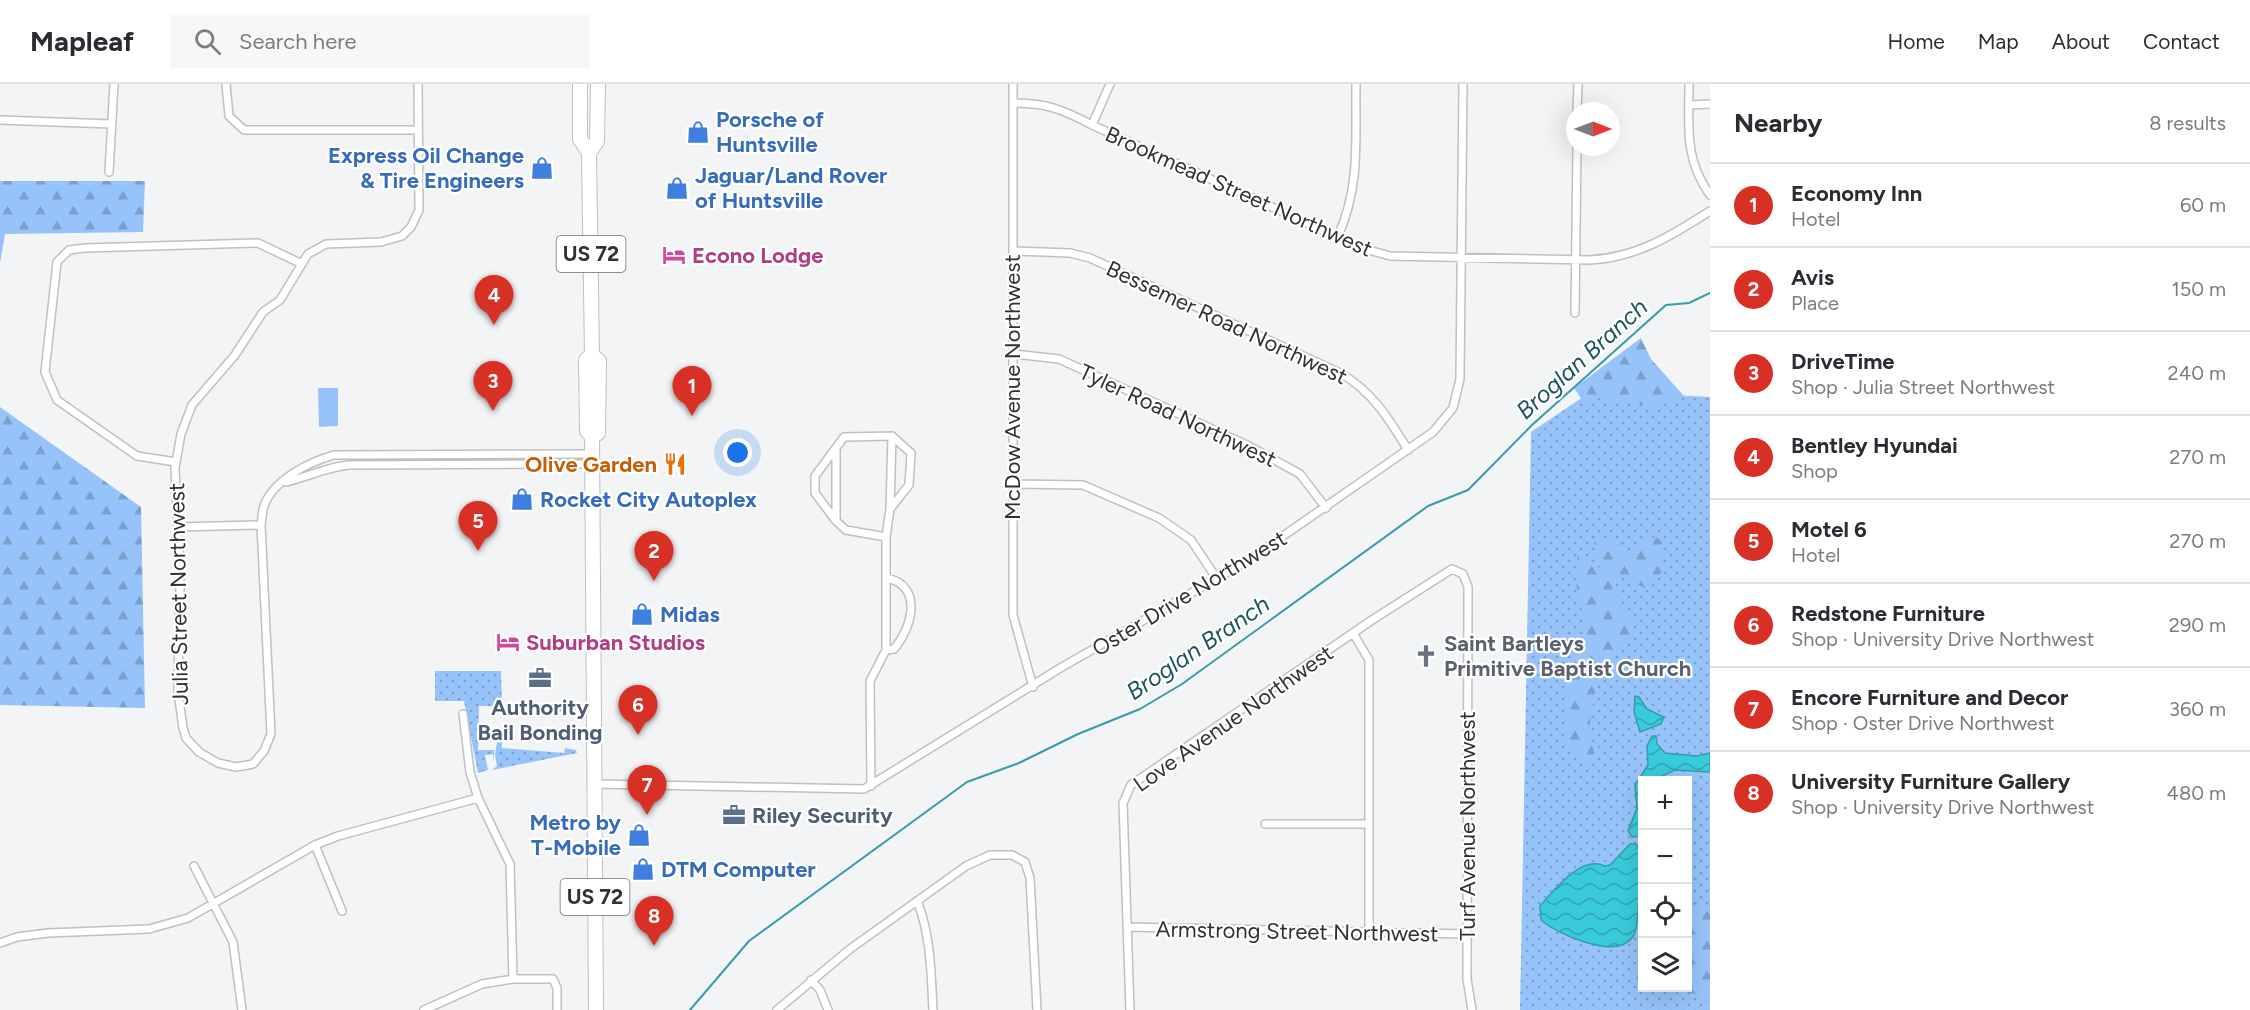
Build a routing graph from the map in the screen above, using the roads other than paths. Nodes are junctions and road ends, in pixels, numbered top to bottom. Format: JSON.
{"nodes":[{"id":1,"x":114,"y":84,"type":"edge"},
{"id":2,"x":226,"y":84,"type":"edge"},
{"id":3,"x":418,"y":84,"type":"edge"},
{"id":4,"x":580,"y":84,"type":"edge"},
{"id":5,"x":598,"y":84,"type":"edge"},
{"id":6,"x":1013,"y":84,"type":"edge"},
{"id":7,"x":1110,"y":84,"type":"edge"},
{"id":8,"x":1356,"y":84,"type":"edge"},
{"id":9,"x":1463,"y":84,"type":"edge"},
{"id":10,"x":1578,"y":84,"type":"edge"},
{"id":11,"x":1689,"y":84,"type":"edge"},
{"id":12,"x":1577,"y":102,"type":"edge"},
{"id":13,"x":1013,"y":103,"type":"junction"},
{"id":14,"x":1710,"y":104,"type":"edge"},
{"id":15,"x":1689,"y":105,"type":"junction"},
{"id":16,"x":0,"y":120,"type":"edge"},
{"id":17,"x":111,"y":124,"type":"junction"},
{"id":18,"x":1092,"y":125,"type":"junction"},
{"id":19,"x":417,"y":130,"type":"junction"},
{"id":20,"x":589,"y":153,"type":"junction"},
{"id":21,"x":1577,"y":156,"type":"edge"},
{"id":22,"x":109,"y":172,"type":"dead end"},
{"id":23,"x":1710,"y":195,"type":"edge"},
{"id":24,"x":1710,"y":211,"type":"edge"},
{"id":25,"x":1338,"y":236,"type":"junction"},
{"id":26,"x":1013,"y":251,"type":"junction"},
{"id":27,"x":1462,"y":258,"type":"junction"},
{"id":28,"x":1576,"y":259,"type":"junction"},
{"id":29,"x":302,"y":264,"type":"junction"},
{"id":30,"x":1575,"y":313,"type":"dead end"},
{"id":31,"x":1013,"y":354,"type":"junction"},
{"id":32,"x":892,"y":436,"type":"junction"},
{"id":33,"x":836,"y":449,"type":"junction"},
{"id":34,"x":1408,"y":450,"type":"junction"},
{"id":35,"x":593,"y":459,"type":"junction"},
{"id":36,"x":176,"y":462,"type":"junction"},
{"id":37,"x":283,"y":483,"type":"junction"},
{"id":38,"x":1012,"y":484,"type":"junction"},
{"id":39,"x":1326,"y":508,"type":"junction"},
{"id":40,"x":890,"y":509,"type":"junction"},
{"id":41,"x":837,"y":521,"type":"junction"},
{"id":42,"x":261,"y":525,"type":"junction"},
{"id":43,"x":178,"y":527,"type":"junction"},
{"id":44,"x":886,"y":537,"type":"junction"},
{"id":45,"x":1461,"y":572,"type":"joint"},
{"id":46,"x":886,"y":578,"type":"junction"},
{"id":47,"x":1217,"y":579,"type":"junction"},
{"id":48,"x":1353,"y":633,"type":"junction"},
{"id":49,"x":886,"y":650,"type":"junction"},
{"id":50,"x":1033,"y":687,"type":"junction"},
{"id":51,"x":463,"y":714,"type":"dead end"},
{"id":52,"x":595,"y":784,"type":"junction"},
{"id":53,"x":871,"y":786,"type":"junction"},
{"id":54,"x":478,"y":798,"type":"junction"},
{"id":55,"x":1265,"y":824,"type":"dead end"},
{"id":56,"x":1370,"y":824,"type":"junction"},
{"id":57,"x":315,"y":845,"type":"junction"},
{"id":58,"x":194,"y":866,"type":"dead end"},
{"id":59,"x":918,"y":903,"type":"junction"},
{"id":60,"x":214,"y":904,"type":"junction"},
{"id":61,"x":342,"y":910,"type":"dead end"},
{"id":62,"x":1128,"y":927,"type":"junction"},
{"id":63,"x":1369,"y":932,"type":"junction"},
{"id":64,"x":1467,"y":934,"type":"junction"},
{"id":65,"x":0,"y":943,"type":"edge"},
{"id":66,"x":513,"y":979,"type":"junction"},
{"id":67,"x":811,"y":980,"type":"junction"},
{"id":68,"x":242,"y":1010,"type":"edge"},
{"id":69,"x":424,"y":1010,"type":"edge"},
{"id":70,"x":556,"y":1010,"type":"edge"},
{"id":71,"x":596,"y":1010,"type":"edge"},
{"id":72,"x":777,"y":1010,"type":"edge"},
{"id":73,"x":828,"y":1010,"type":"edge"},
{"id":74,"x":933,"y":1010,"type":"edge"},
{"id":75,"x":1037,"y":1010,"type":"edge"},
{"id":76,"x":1131,"y":1010,"type":"edge"},
{"id":77,"x":1472,"y":1010,"type":"edge"}],
"edges":[{"from":1,"to":17,"type":"street"},
{"from":2,"to":19,"type":"street"},
{"from":3,"to":19,"type":"street","name":"Julia Street Northwest"},
{"from":4,"to":20,"type":"highway","number":"US 72"},
{"from":5,"to":20,"type":"highway","number":"US 72"},
{"from":6,"to":13,"type":"street","name":"McDow Avenue Northwest"},
{"from":7,"to":18,"type":"street"},
{"from":8,"to":25,"type":"street"},
{"from":9,"to":27,"type":"street","name":"Oster Drive Northwest"},
{"from":10,"to":12,"type":"street"},
{"from":11,"to":15,"type":"street"},
{"from":13,"to":18,"type":"street","name":"Brookmead Street Northwest"},
{"from":13,"to":26,"type":"street","name":"McDow Avenue Northwest"},
{"from":14,"to":15,"type":"street"},
{"from":15,"to":23,"type":"street"},
{"from":16,"to":17,"type":"street"},
{"from":17,"to":22,"type":"street"},
{"from":18,"to":25,"type":"street","name":"Brookmead Street Northwest"},
{"from":19,"to":29,"type":"street","name":"Julia Street Northwest"},
{"from":20,"to":35,"type":"highway","number":"US 72"},
{"from":21,"to":28,"type":"street"},
{"from":24,"to":28,"type":"street","name":"Brookmead Street Northwest"},
{"from":25,"to":27,"type":"street","name":"Brookmead Street Northwest"},
{"from":26,"to":31,"type":"street","name":"McDow Avenue Northwest"},
{"from":26,"to":34,"type":"street","name":"Bessemer Road Northwest"},
{"from":27,"to":28,"type":"street","name":"Brookmead Street Northwest"},
{"from":27,"to":34,"type":"street","name":"Oster Drive Northwest"},
{"from":28,"to":30,"type":"street"},
{"from":29,"to":36,"type":"street","name":"Julia Street Northwest"},
{"from":29,"to":36,"type":"street"},
{"from":31,"to":38,"type":"street","name":"McDow Avenue Northwest"},
{"from":31,"to":39,"type":"street","name":"Tyler Road Northwest"},
{"from":32,"to":33,"type":"street"},
{"from":32,"to":40,"type":"street"},
{"from":32,"to":40,"type":"street"},
{"from":33,"to":41,"type":"street"},
{"from":33,"to":41,"type":"street"},
{"from":34,"to":39,"type":"street","name":"Oster Drive Northwest"},
{"from":35,"to":37,"type":"street"},
{"from":35,"to":37,"type":"street","name":"Julia Street Northwest"},
{"from":35,"to":52,"type":"highway","number":"US 72"},
{"from":36,"to":43,"type":"street","name":"Julia Street Northwest"},
{"from":37,"to":42,"type":"street","name":"Julia Street Northwest"},
{"from":38,"to":47,"type":"street"},
{"from":38,"to":50,"type":"street","name":"McDow Avenue Northwest"},
{"from":39,"to":47,"type":"street","name":"Oster Drive Northwest"},
{"from":40,"to":44,"type":"street"},
{"from":41,"to":44,"type":"street"},
{"from":42,"to":43,"type":"street"},
{"from":42,"to":43,"type":"street","name":"Julia Street Northwest"},
{"from":44,"to":46,"type":"street"},
{"from":45,"to":48,"type":"street","name":"Love Avenue Northwest"},
{"from":45,"to":64,"type":"street","name":"Turf Avenue Northwest"},
{"from":46,"to":49,"type":"street"},
{"from":46,"to":49,"type":"street"},
{"from":47,"to":50,"type":"street","name":"Oster Drive Northwest"},
{"from":48,"to":56,"type":"street"},
{"from":48,"to":62,"type":"street","name":"Love Avenue Northwest"},
{"from":49,"to":53,"type":"street"},
{"from":50,"to":53,"type":"street","name":"Oster Drive Northwest"},
{"from":51,"to":54,"type":"street"},
{"from":52,"to":53,"type":"street","name":"Oster Drive Northwest"},
{"from":52,"to":71,"type":"highway","number":"US 72"},
{"from":54,"to":57,"type":"street"},
{"from":54,"to":66,"type":"street"},
{"from":55,"to":56,"type":"street"},
{"from":56,"to":63,"type":"street"},
{"from":57,"to":60,"type":"street"},
{"from":57,"to":61,"type":"street"},
{"from":58,"to":60,"type":"street"},
{"from":59,"to":67,"type":"street"},
{"from":59,"to":74,"type":"street"},
{"from":59,"to":75,"type":"street"},
{"from":60,"to":65,"type":"street"},
{"from":60,"to":68,"type":"street"},
{"from":62,"to":63,"type":"street","name":"Armstrong Street Northwest"},
{"from":62,"to":76,"type":"street","name":"Love Avenue Northwest"},
{"from":63,"to":64,"type":"street","name":"Armstrong Street Northwest"},
{"from":64,"to":77,"type":"street","name":"Turf Avenue Northwest"},
{"from":66,"to":69,"type":"street"},
{"from":66,"to":70,"type":"street"},
{"from":67,"to":72,"type":"street"},
{"from":67,"to":73,"type":"street"}]}
